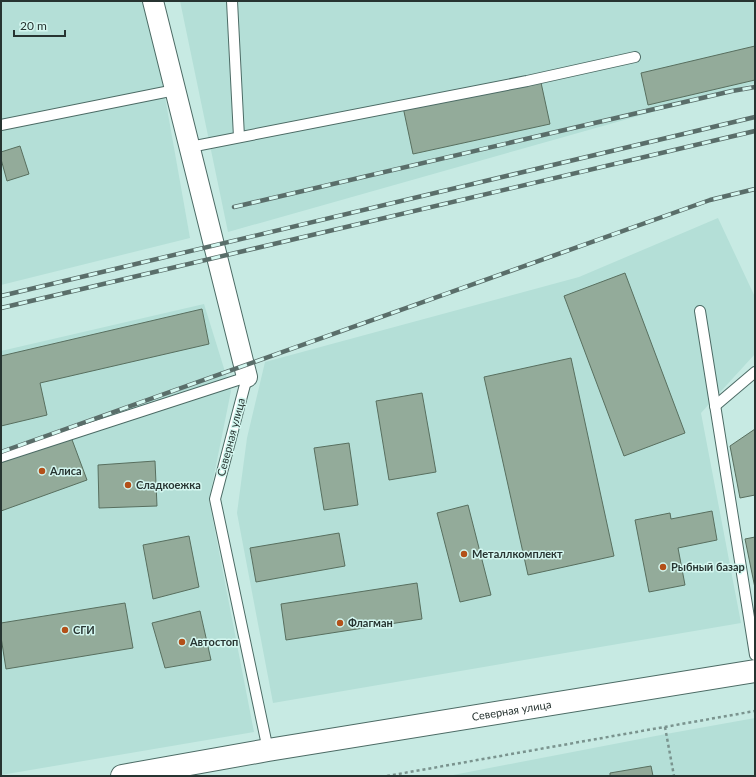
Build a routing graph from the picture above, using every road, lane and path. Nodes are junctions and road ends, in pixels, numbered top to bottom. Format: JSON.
{"nodes":[{"id":1,"x":153,"y":1,"type":"edge"},
{"id":2,"x":232,"y":1,"type":"edge"},
{"id":3,"x":635,"y":57,"type":"dead end"},
{"id":4,"x":175,"y":90,"type":"junction"},
{"id":5,"x":1,"y":125,"type":"edge"},
{"id":6,"x":239,"y":137,"type":"junction"},
{"id":7,"x":190,"y":147,"type":"junction"},
{"id":8,"x":700,"y":311,"type":"dead end"},
{"id":9,"x":755,"y":372,"type":"edge"},
{"id":10,"x":247,"y":377,"type":"junction"},
{"id":11,"x":715,"y":406,"type":"junction"},
{"id":12,"x":1,"y":457,"type":"edge"},
{"id":13,"x":755,"y":655,"type":"edge"},
{"id":14,"x":755,"y":671,"type":"edge"},
{"id":15,"x":755,"y":711,"type":"edge"},
{"id":16,"x":665,"y":727,"type":"junction"},
{"id":17,"x":268,"y":750,"type":"junction"},
{"id":18,"x":122,"y":776,"type":"edge"},
{"id":19,"x":387,"y":776,"type":"edge"},
{"id":20,"x":674,"y":776,"type":"edge"}],
"edges":[{"from":1,"to":4,"type":"street"},
{"from":2,"to":6,"type":"lane"},
{"from":3,"to":6,"type":"lane"},
{"from":4,"to":5,"type":"lane"},
{"from":4,"to":7,"type":"street"},
{"from":6,"to":7,"type":"lane"},
{"from":7,"to":10,"type":"street"},
{"from":8,"to":11,"type":"lane"},
{"from":9,"to":11,"type":"lane"},
{"from":10,"to":12,"type":"lane","name":"Северная улица"},
{"from":10,"to":17,"type":"lane","name":"Северная улица"},
{"from":11,"to":13,"type":"lane"},
{"from":14,"to":17,"type":"main road","name":"Северная улица"},
{"from":15,"to":16,"type":"path"},
{"from":16,"to":19,"type":"path"},
{"from":16,"to":20,"type":"path"},
{"from":17,"to":18,"type":"main road","name":"Северная улица"}]}
